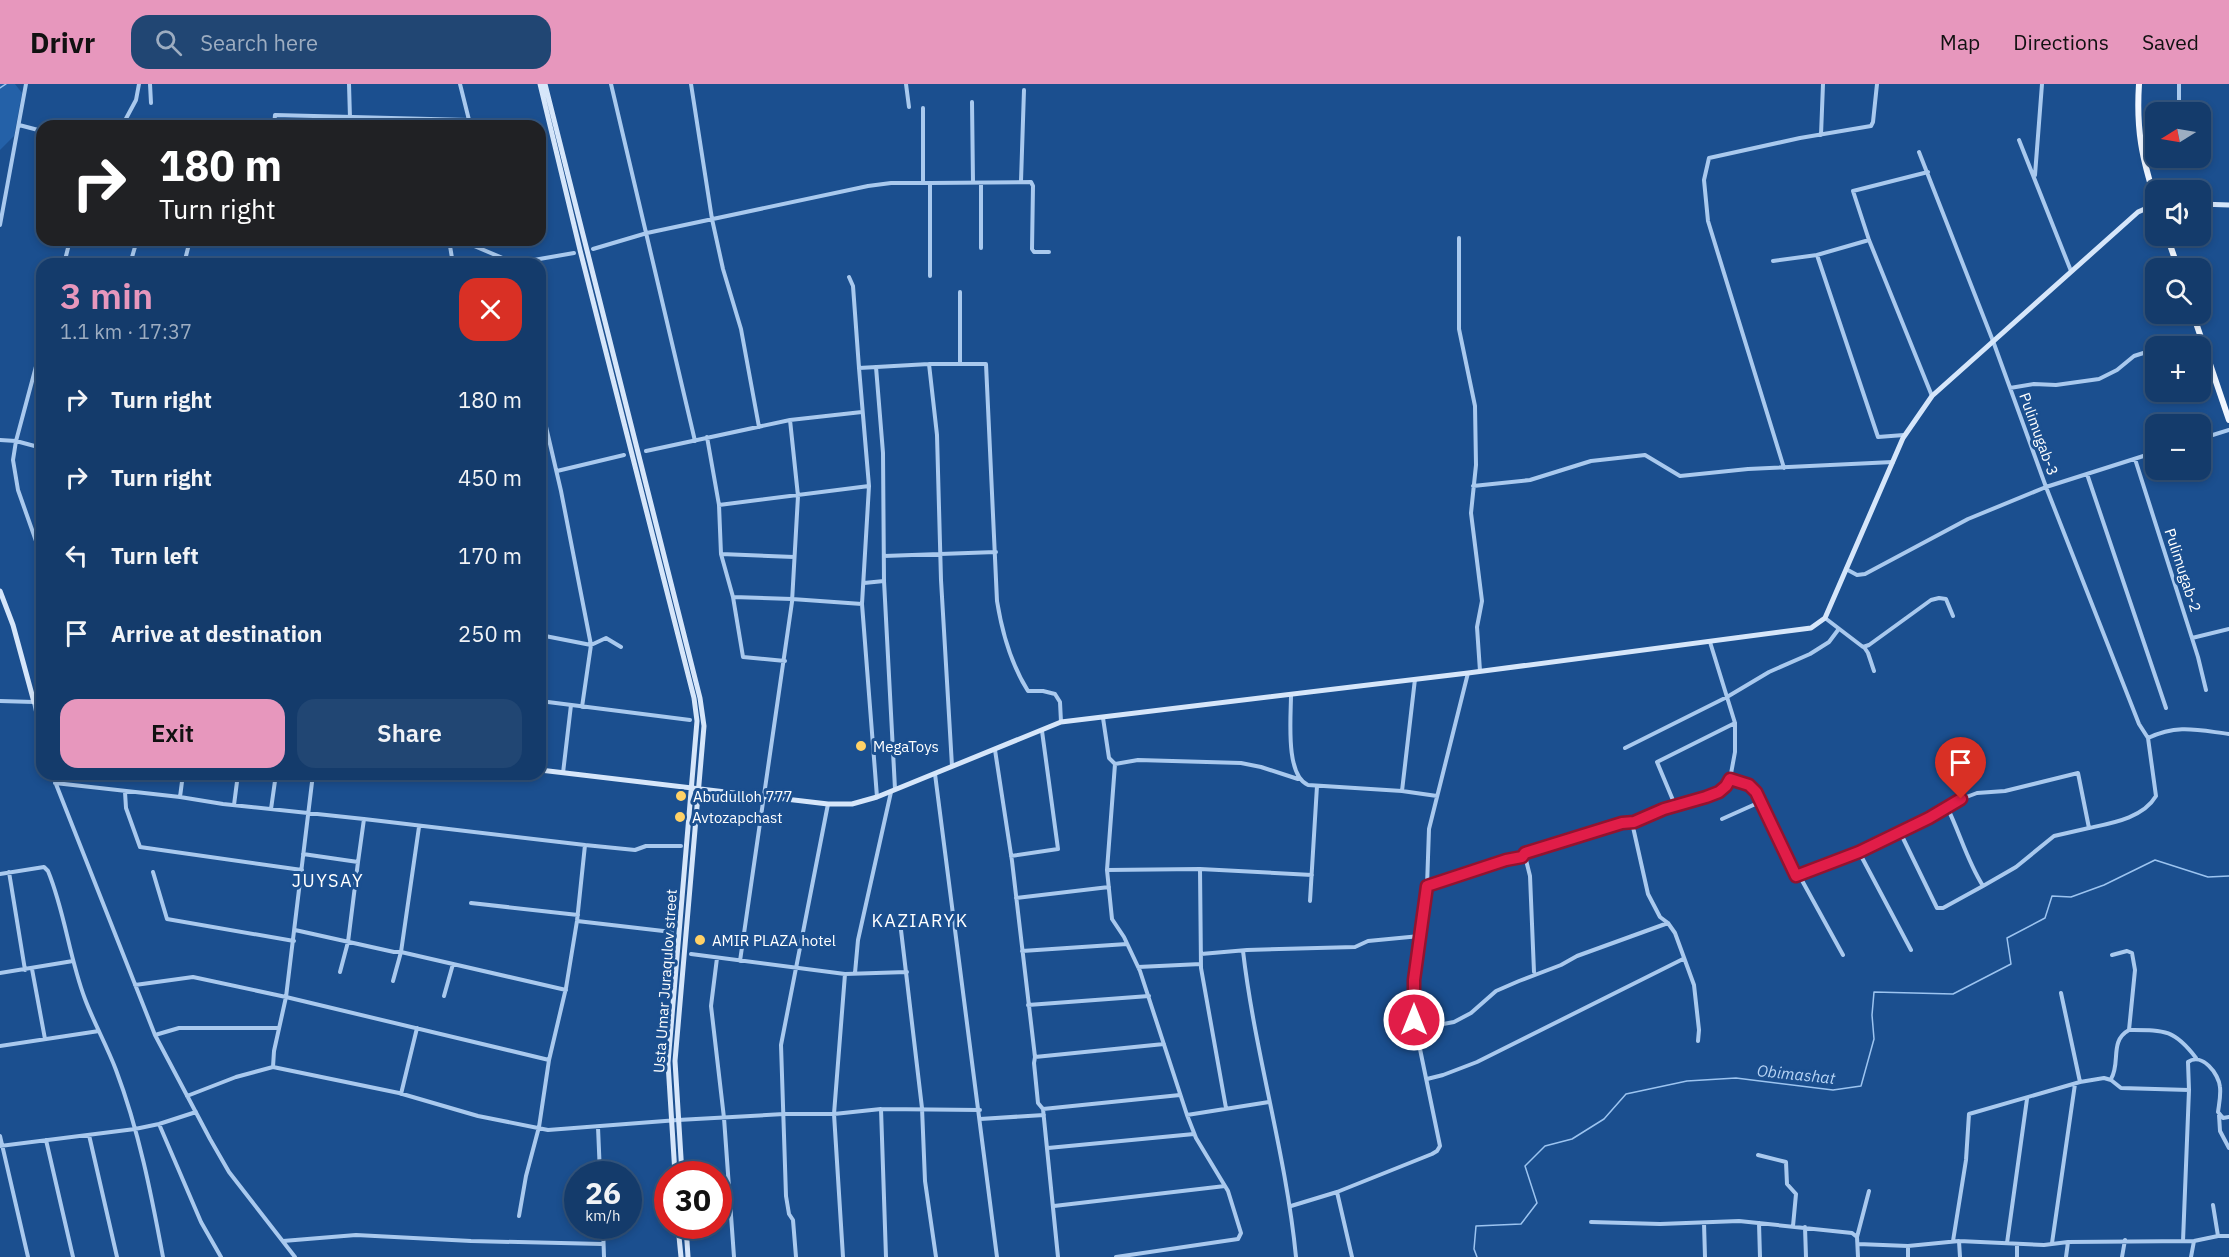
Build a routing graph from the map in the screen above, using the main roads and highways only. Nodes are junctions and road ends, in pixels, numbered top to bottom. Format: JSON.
{"nodes":[{"id":1,"x":540,"y":84,"type":"edge"},
{"id":2,"x":545,"y":84,"type":"edge"},
{"id":3,"x":2139,"y":84,"type":"edge"},
{"id":4,"x":2149,"y":180,"type":"edge"},
{"id":5,"x":2211,"y":204,"type":"edge"},
{"id":6,"x":2229,"y":205,"type":"edge"},
{"id":7,"x":2145,"y":208,"type":"edge"},
{"id":8,"x":2196,"y":324,"type":"edge"},
{"id":9,"x":2229,"y":420,"type":"edge"},
{"id":10,"x":0,"y":591,"type":"edge"},
{"id":11,"x":36,"y":703,"type":"edge"},
{"id":12,"x":546,"y":771,"type":"edge"},
{"id":13,"x":696,"y":789,"type":"junction"},
{"id":14,"x":675,"y":1120,"type":"junction"},
{"id":15,"x":675,"y":1161,"type":"edge"},
{"id":16,"x":680,"y":1161,"type":"edge"},
{"id":17,"x":679,"y":1239,"type":"edge"},
{"id":18,"x":687,"y":1239,"type":"edge"},
{"id":19,"x":681,"y":1257,"type":"edge"},
{"id":20,"x":688,"y":1257,"type":"edge"}],
"edges":[{"from":1,"to":13,"type":"main road"},
{"from":2,"to":13,"type":"main road"},
{"from":3,"to":4,"type":"main road"},
{"from":5,"to":6,"type":"main road"},
{"from":7,"to":13,"type":"main road"},
{"from":8,"to":9,"type":"main road"},
{"from":10,"to":11,"type":"main road"},
{"from":12,"to":13,"type":"main road"},
{"from":13,"to":14,"type":"main road","name":"Usta Umar Juraqulov street"},
{"from":14,"to":15,"type":"main road","name":"Usta Umar Juraqulov street"},
{"from":14,"to":16,"type":"main road","name":"Usta Umar Juraqulov street"},
{"from":17,"to":19,"type":"main road"},
{"from":18,"to":20,"type":"main road"}]}
